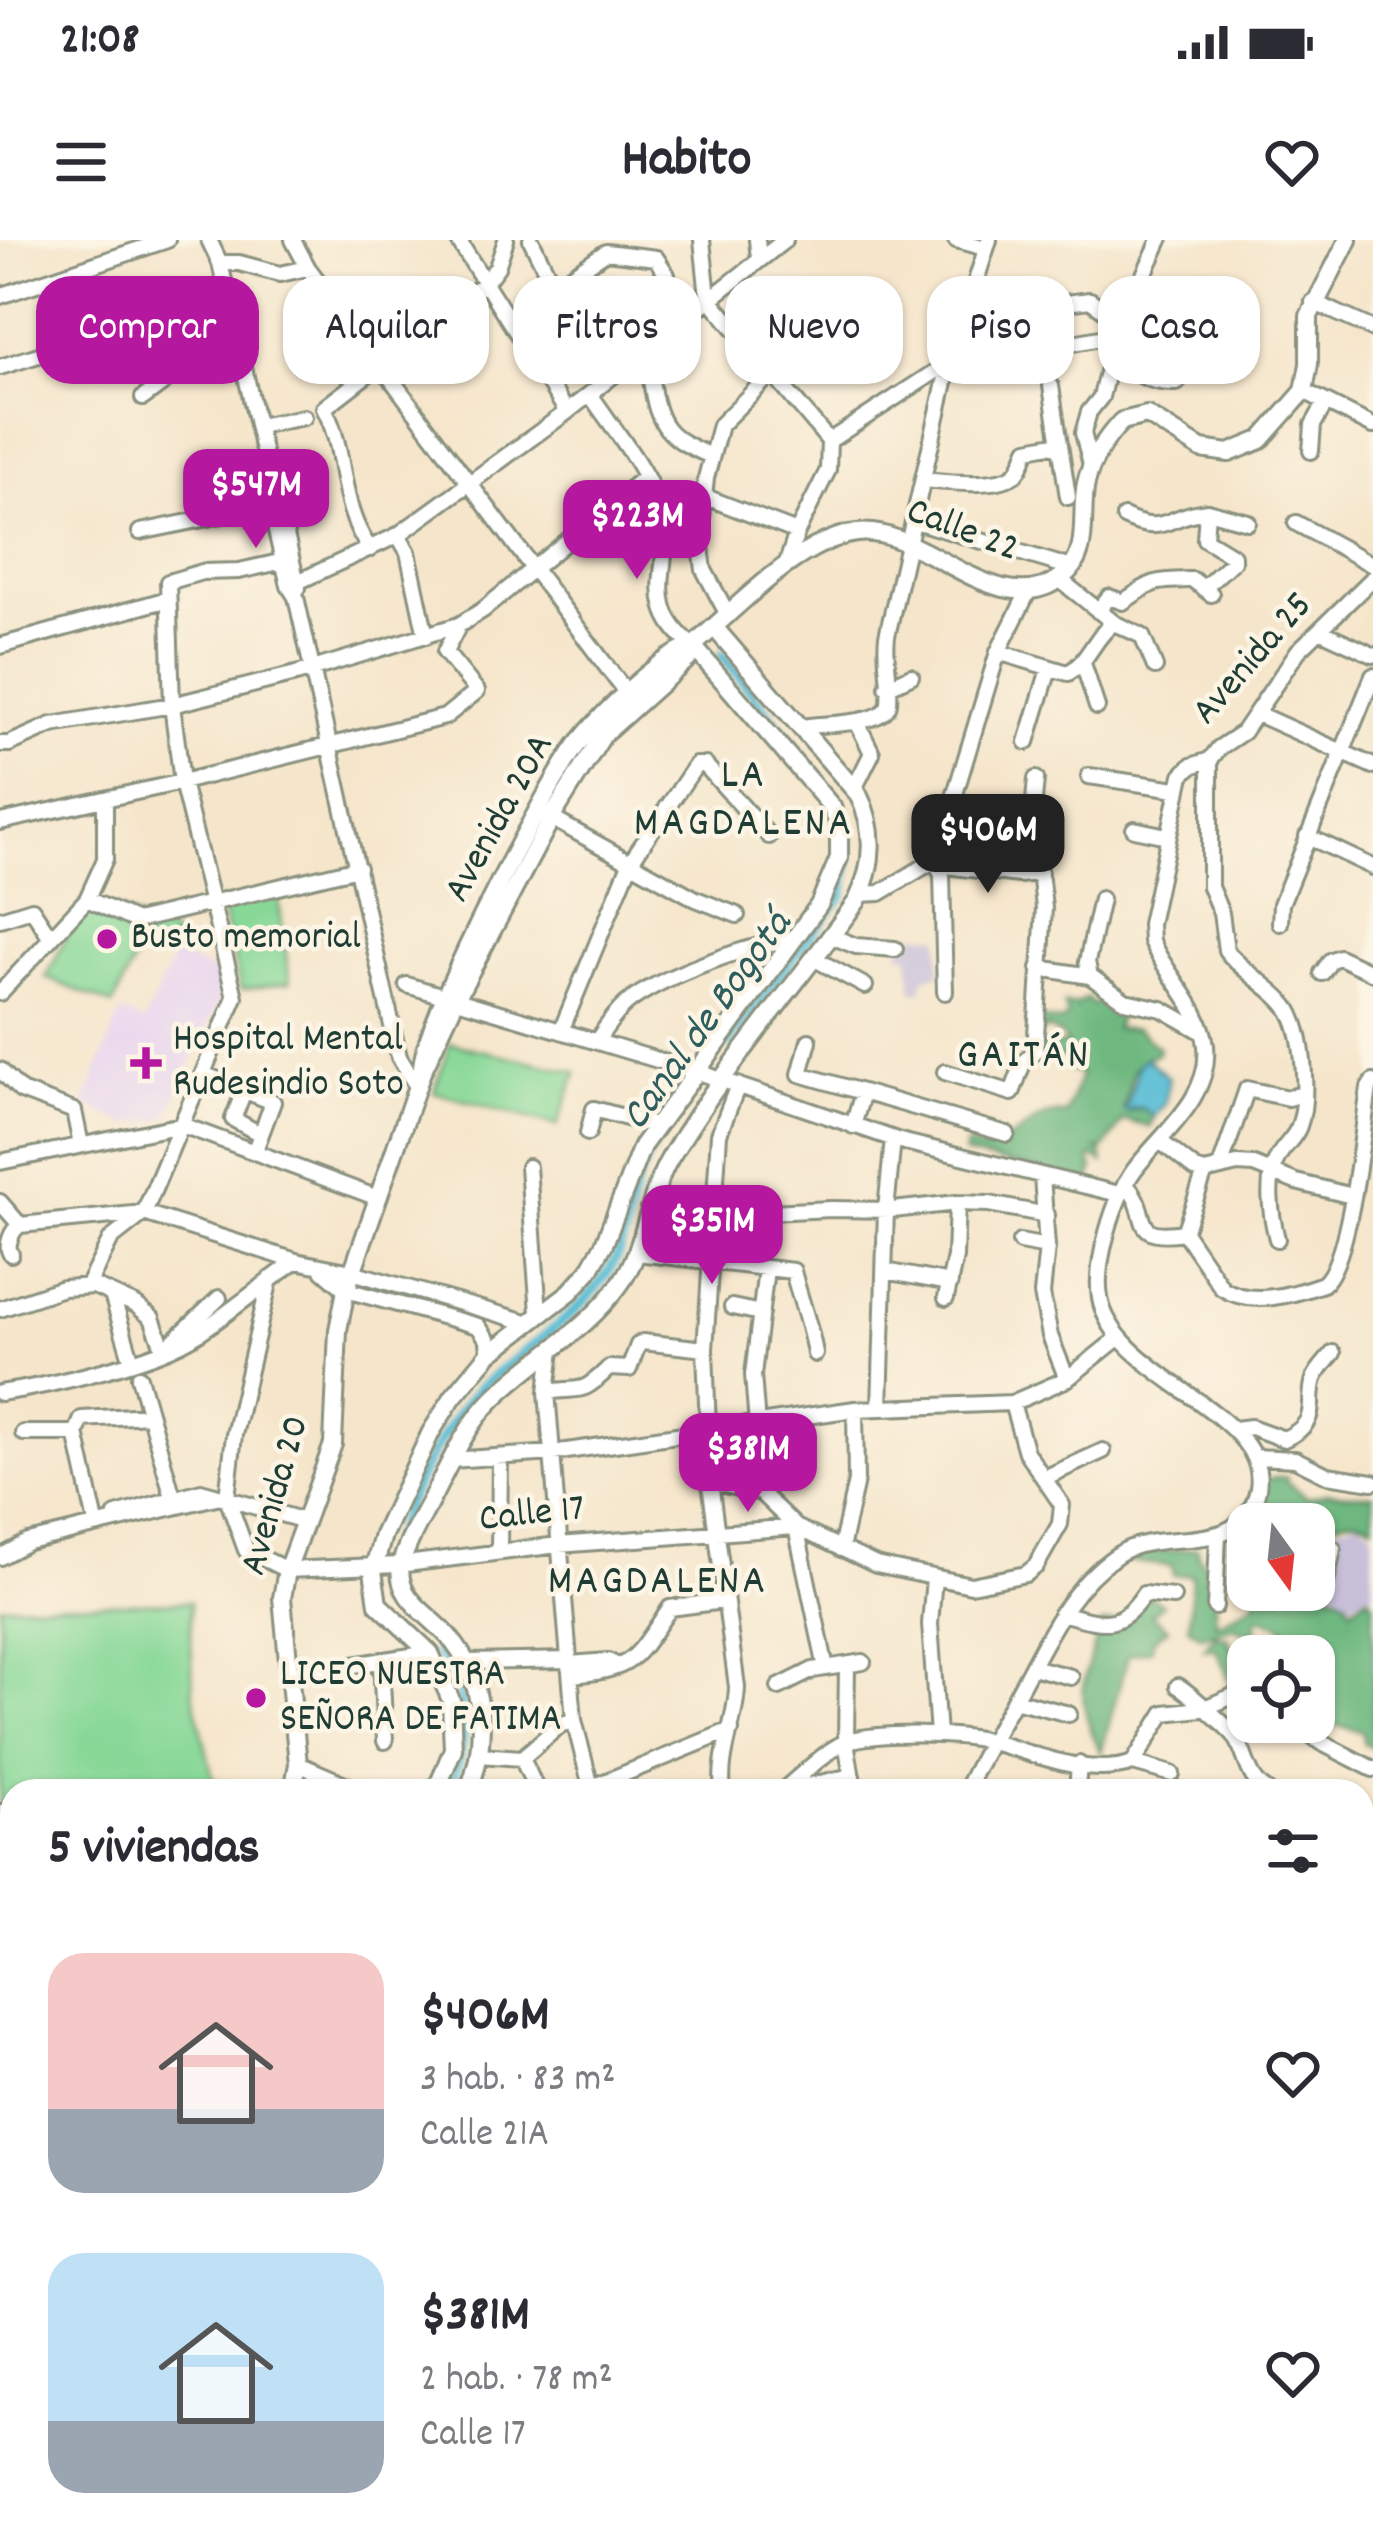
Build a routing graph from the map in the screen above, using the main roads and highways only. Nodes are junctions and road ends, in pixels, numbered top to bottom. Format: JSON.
{"nodes":[{"id":1,"x":1348,"y":240,"type":"edge"},
{"id":2,"x":721,"y":621,"type":"junction"},
{"id":3,"x":693,"y":646,"type":"junction"},
{"id":4,"x":349,"y":1281,"type":"joint"},
{"id":5,"x":295,"y":1779,"type":"edge"},
{"id":6,"x":441,"y":1779,"type":"edge"},
{"id":7,"x":471,"y":1779,"type":"edge"}],
"edges":[{"from":1,"to":2,"type":"main road","name":"Calle 22"},
{"from":2,"to":3,"type":"main road","name":"Calle 22"},
{"from":2,"to":7,"type":"main road"},
{"from":3,"to":4,"type":"main road","name":"Avenida 20A"},
{"from":3,"to":6,"type":"main road"},
{"from":4,"to":5,"type":"main road","name":"Avenida 20"}]}
